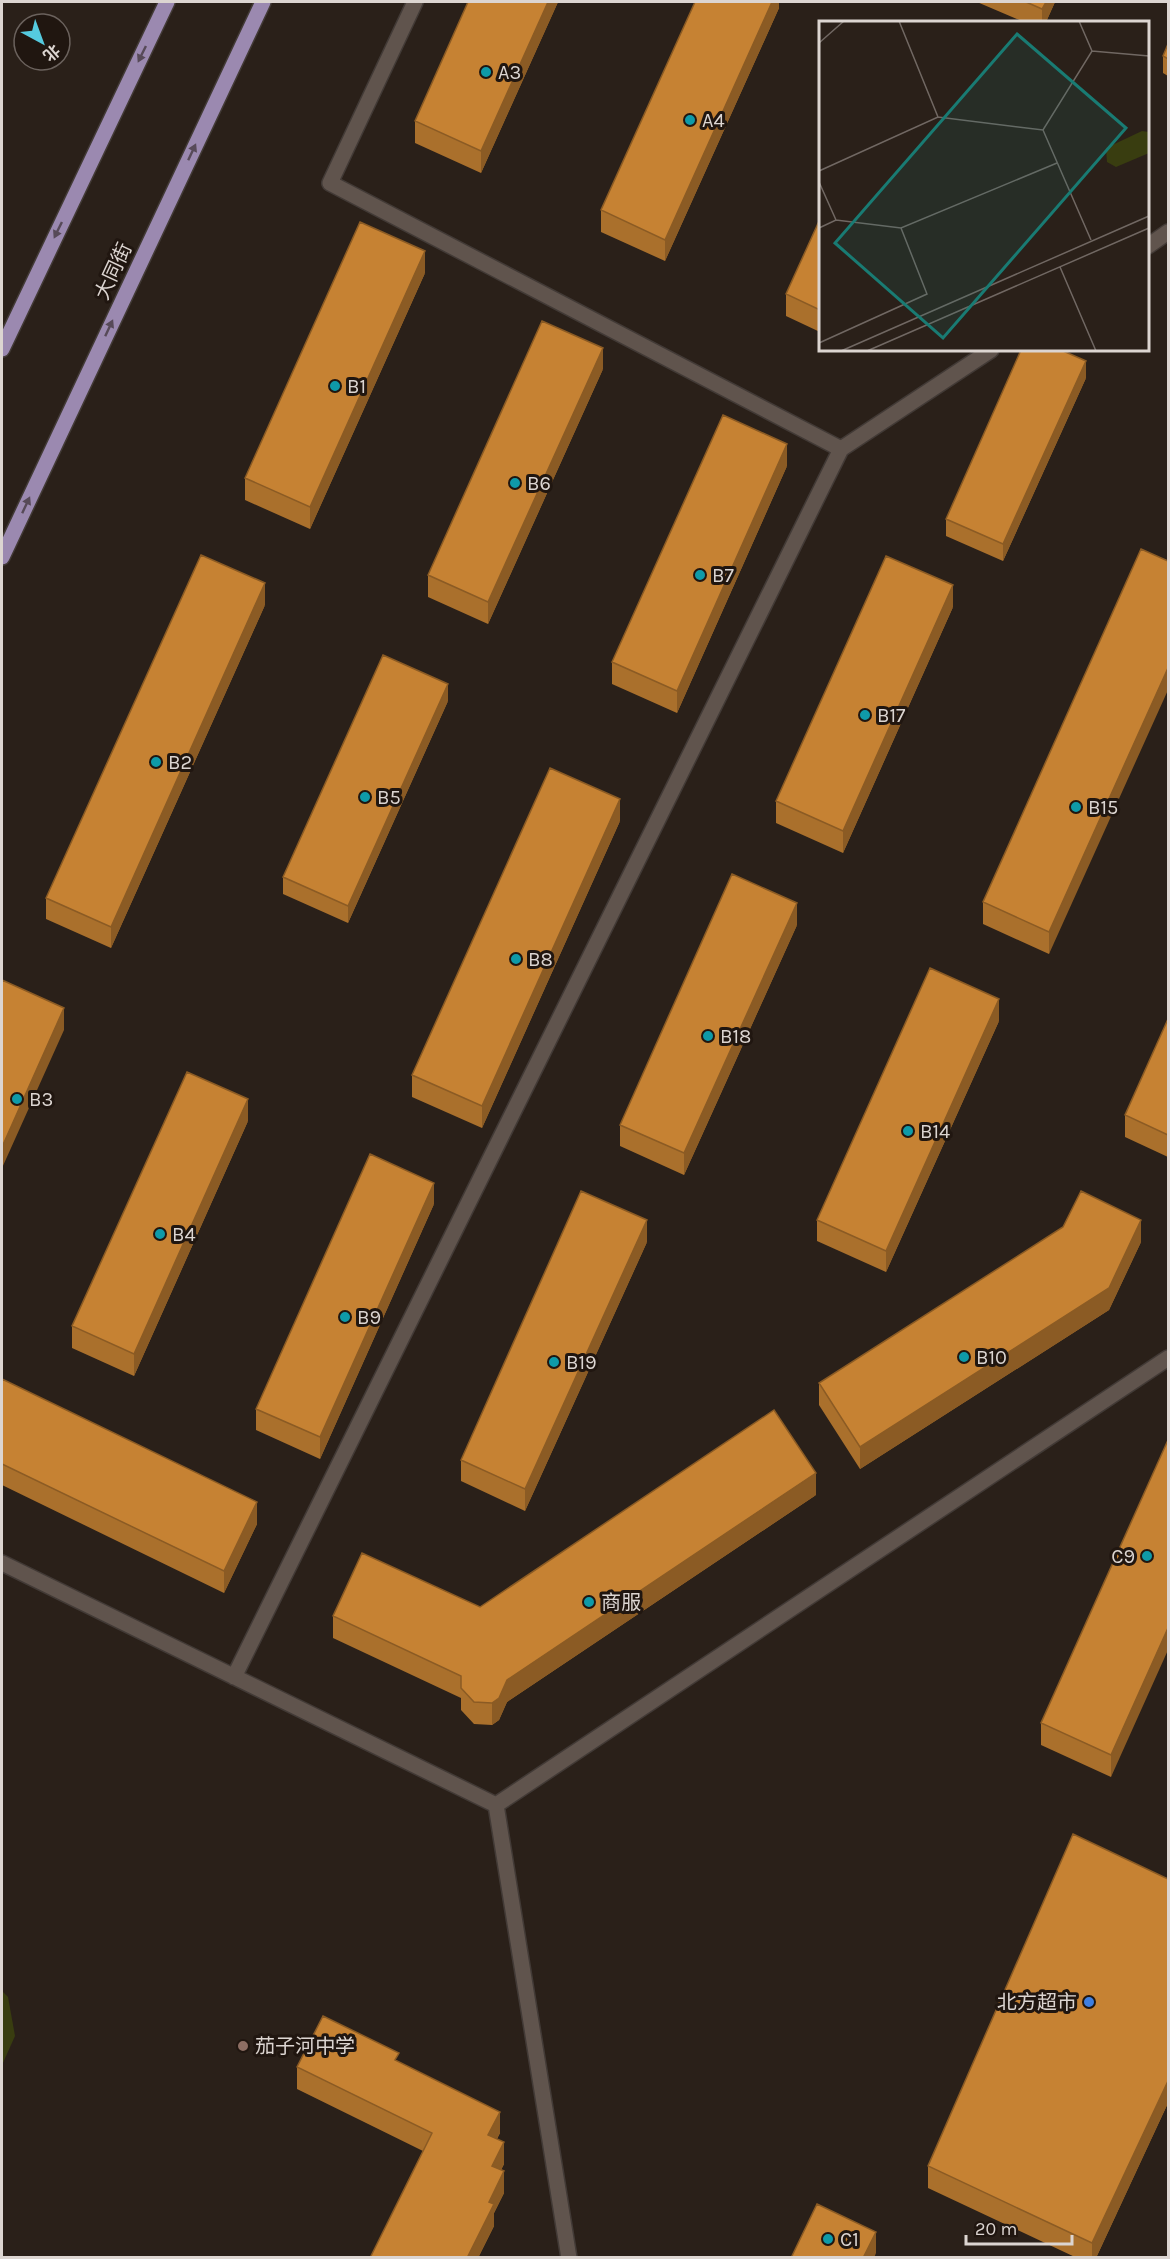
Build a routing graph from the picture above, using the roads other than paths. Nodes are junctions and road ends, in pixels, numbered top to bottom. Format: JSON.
{"nodes":[{"id":1,"x":167,"y":2,"type":"edge"},
{"id":2,"x":263,"y":2,"type":"edge"},
{"id":3,"x":415,"y":2,"type":"edge"},
{"id":4,"x":1168,"y":232,"type":"edge"},
{"id":5,"x":1149,"y":245,"type":"edge"},
{"id":6,"x":2,"y":349,"type":"edge"},
{"id":7,"x":989,"y":351,"type":"edge"},
{"id":8,"x":841,"y":449,"type":"junction"},
{"id":9,"x":2,"y":558,"type":"edge"},
{"id":10,"x":1168,"y":1358,"type":"edge"},
{"id":11,"x":2,"y":1563,"type":"edge"},
{"id":12,"x":234,"y":1677,"type":"junction"},
{"id":13,"x":496,"y":1805,"type":"junction"},
{"id":14,"x":569,"y":2258,"type":"edge"}],
"edges":[{"from":1,"to":6,"type":"main road","one_way":true},
{"from":9,"to":2,"type":"main road","name":"大同街","one_way":true},
{"from":3,"to":8,"type":"street"},
{"from":4,"to":5,"type":"street"},
{"from":7,"to":8,"type":"street"},
{"from":8,"to":12,"type":"street"},
{"from":10,"to":13,"type":"street"},
{"from":11,"to":12,"type":"street"},
{"from":12,"to":13,"type":"street"},
{"from":13,"to":14,"type":"street"}]}
